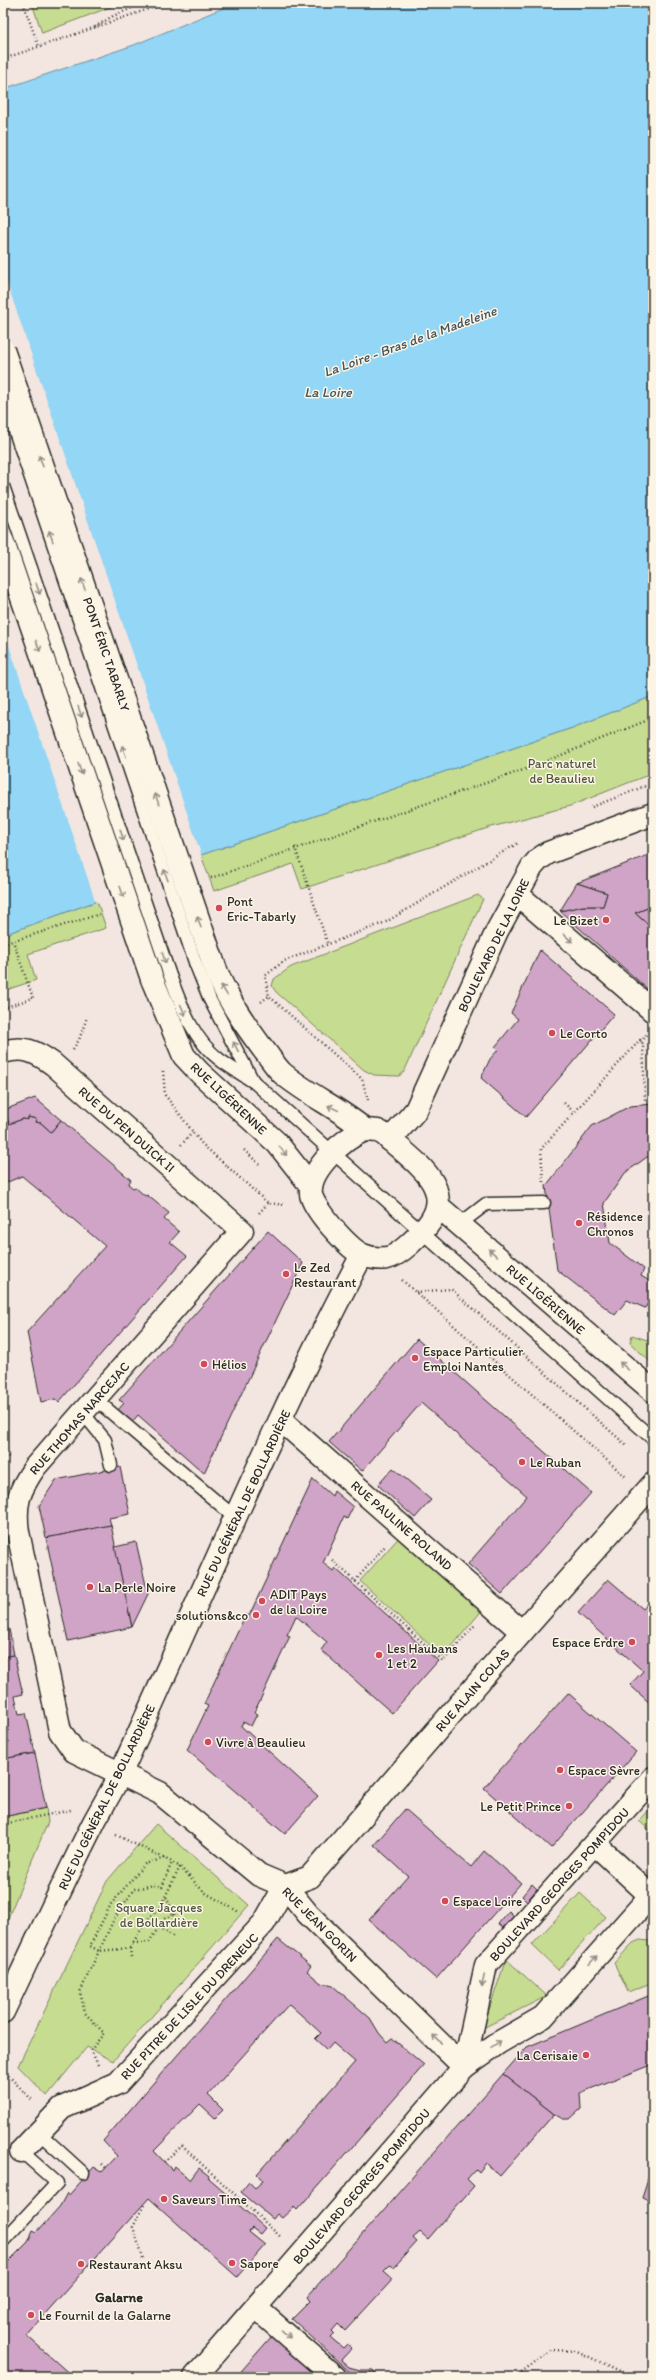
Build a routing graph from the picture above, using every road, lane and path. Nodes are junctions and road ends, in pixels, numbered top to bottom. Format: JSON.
{"nodes":[{"id":1,"x":23,"y":3,"type":"edge"},
{"id":2,"x":144,"y":3,"type":"edge"},
{"id":3,"x":166,"y":3,"type":"edge"},
{"id":4,"x":91,"y":30,"type":"junction"},
{"id":5,"x":39,"y":47,"type":"junction"},
{"id":6,"x":3,"y":59,"type":"edge"},
{"id":7,"x":3,"y":350,"type":"edge"},
{"id":8,"x":3,"y":396,"type":"edge"},
{"id":9,"x":3,"y":486,"type":"edge"},
{"id":10,"x":3,"y":542,"type":"edge"},
{"id":11,"x":653,"y":718,"type":"edge"},
{"id":12,"x":653,"y":783,"type":"edge"},
{"id":13,"x":590,"y":808,"type":"dead end"},
{"id":14,"x":653,"y":814,"type":"edge"},
{"id":15,"x":520,"y":842,"type":"dead end"},
{"id":16,"x":295,"y":847,"type":"junction"},
{"id":17,"x":210,"y":878,"type":"dead end"},
{"id":18,"x":517,"y":894,"type":"junction"},
{"id":19,"x":100,"y":914,"type":"dead end"},
{"id":20,"x":13,"y":940,"type":"junction"},
{"id":21,"x":3,"y":944,"type":"edge"},
{"id":22,"x":328,"y":945,"type":"junction"},
{"id":23,"x":204,"y":962,"type":"junction"},
{"id":24,"x":161,"y":976,"type":"junction"},
{"id":25,"x":3,"y":1008,"type":"edge"},
{"id":26,"x":653,"y":1011,"type":"edge"},
{"id":27,"x":88,"y":1017,"type":"dead end"},
{"id":28,"x":79,"y":1040,"type":"dead end"},
{"id":29,"x":3,"y":1052,"type":"edge"},
{"id":30,"x":163,"y":1068,"type":"dead end"},
{"id":31,"x":254,"y":1082,"type":"junction"},
{"id":32,"x":645,"y":1100,"type":"dead end"},
{"id":33,"x":564,"y":1103,"type":"dead end"},
{"id":34,"x":574,"y":1112,"type":"junction"},
{"id":35,"x":378,"y":1134,"type":"junction"},
{"id":36,"x":332,"y":1153,"type":"junction"},
{"id":37,"x":311,"y":1186,"type":"junction"},
{"id":38,"x":544,"y":1203,"type":"joint"},
{"id":39,"x":285,"y":1205,"type":"dead end"},
{"id":40,"x":438,"y":1206,"type":"junction"},
{"id":41,"x":460,"y":1224,"type":"junction"},
{"id":42,"x":242,"y":1231,"type":"joint"},
{"id":43,"x":422,"y":1232,"type":"junction"},
{"id":44,"x":362,"y":1255,"type":"junction"},
{"id":45,"x":653,"y":1391,"type":"edge"},
{"id":46,"x":89,"y":1406,"type":"junction"},
{"id":47,"x":281,"y":1420,"type":"junction"},
{"id":48,"x":653,"y":1439,"type":"edge"},
{"id":49,"x":631,"y":1449,"type":"dead end"},
{"id":50,"x":111,"y":1465,"type":"dead end"},
{"id":51,"x":649,"y":1489,"type":"edge"},
{"id":52,"x":236,"y":1518,"type":"junction"},
{"id":53,"x":403,"y":1525,"type":"junction"},
{"id":54,"x":332,"y":1560,"type":"dead end"},
{"id":55,"x":355,"y":1581,"type":"junction"},
{"id":56,"x":493,"y":1605,"type":"junction"},
{"id":57,"x":522,"y":1632,"type":"junction"},
{"id":58,"x":121,"y":1772,"type":"junction"},
{"id":59,"x":653,"y":1778,"type":"edge"},
{"id":60,"x":94,"y":1822,"type":"junction"},
{"id":61,"x":3,"y":1824,"type":"edge"},
{"id":62,"x":595,"y":1844,"type":"junction"},
{"id":63,"x":165,"y":1858,"type":"junction"},
{"id":64,"x":172,"y":1862,"type":"junction"},
{"id":65,"x":180,"y":1867,"type":"junction"},
{"id":66,"x":285,"y":1886,"type":"junction"},
{"id":67,"x":652,"y":1896,"type":"edge"},
{"id":68,"x":166,"y":1897,"type":"junction"},
{"id":69,"x":174,"y":1914,"type":"junction"},
{"id":70,"x":264,"y":1923,"type":"junction"},
{"id":71,"x":159,"y":1926,"type":"junction"},
{"id":72,"x":180,"y":1927,"type":"dead end"},
{"id":73,"x":174,"y":1937,"type":"dead end"},
{"id":74,"x":133,"y":1943,"type":"junction"},
{"id":75,"x":130,"y":1948,"type":"junction"},
{"id":76,"x":99,"y":1951,"type":"junction"},
{"id":77,"x":131,"y":1957,"type":"dead end"},
{"id":78,"x":3,"y":2012,"type":"edge"},
{"id":79,"x":91,"y":2050,"type":"dead end"},
{"id":80,"x":464,"y":2067,"type":"junction"},
{"id":81,"x":3,"y":2070,"type":"edge"},
{"id":82,"x":44,"y":2126,"type":"junction"},
{"id":83,"x":21,"y":2151,"type":"joint"},
{"id":84,"x":164,"y":2162,"type":"dead end"},
{"id":85,"x":82,"y":2173,"type":"dead end"},
{"id":86,"x":145,"y":2203,"type":"dead end"},
{"id":87,"x":3,"y":2242,"type":"edge"},
{"id":88,"x":302,"y":2256,"type":"junction"},
{"id":89,"x":143,"y":2258,"type":"dead end"},
{"id":90,"x":256,"y":2308,"type":"junction"},
{"id":91,"x":194,"y":2377,"type":"edge"},
{"id":92,"x":335,"y":2377,"type":"edge"},
{"id":93,"x":515,"y":2377,"type":"edge"},
{"id":94,"x":626,"y":2377,"type":"edge"}],
"edges":[{"from":1,"to":5,"type":"path"},
{"from":2,"to":4,"type":"path"},
{"from":3,"to":4,"type":"path"},
{"from":4,"to":5,"type":"path"},
{"from":5,"to":6,"type":"path"},
{"from":23,"to":7,"type":"street","name":"PONT ÉRIC TABARLY","one_way":true,"bridge":true},
{"from":23,"to":8,"type":"lane","one_way":true,"bridge":true},
{"from":9,"to":24,"type":"lane","one_way":true,"bridge":true},
{"from":10,"to":24,"type":"street","one_way":true,"bridge":true},
{"from":11,"to":16,"type":"path"},
{"from":12,"to":13,"type":"path"},
{"from":14,"to":18,"type":"street","name":"BOULEVARD DE LA LOIRE"},
{"from":15,"to":22,"type":"path"},
{"from":16,"to":17,"type":"path"},
{"from":16,"to":22,"type":"path"},
{"from":18,"to":26,"type":"street","one_way":true},
{"from":18,"to":35,"type":"street","name":"BOULEVARD DE LA LOIRE"},
{"from":19,"to":20,"type":"path"},
{"from":20,"to":21,"type":"path"},
{"from":20,"to":25,"type":"path"},
{"from":22,"to":35,"type":"path"},
{"from":31,"to":23,"type":"lane","one_way":true},
{"from":35,"to":23,"type":"street","one_way":true},
{"from":24,"to":31,"type":"lane","one_way":true},
{"from":24,"to":37,"type":"street","name":"RUE LIGÉRIENNE","one_way":true},
{"from":27,"to":28,"type":"path"},
{"from":29,"to":42,"type":"street","name":"RUE DU PEN DUICK II"},
{"from":30,"to":39,"type":"path"},
{"from":31,"to":36,"type":"lane"},
{"from":32,"to":34,"type":"path"},
{"from":33,"to":34,"type":"path"},
{"from":34,"to":38,"type":"path"},
{"from":35,"to":36,"type":"street","name":"BOULEVARD DE LA LOIRE"},
{"from":35,"to":40,"type":"street"},
{"from":36,"to":37,"type":"street","name":"BOULEVARD DE LA LOIRE"},
{"from":36,"to":43,"type":"lane"},
{"from":37,"to":44,"type":"street"},
{"from":38,"to":41,"type":"lane"},
{"from":40,"to":41,"type":"street","name":"RUE LIGÉRIENNE"},
{"from":40,"to":43,"type":"street"},
{"from":45,"to":41,"type":"street","name":"RUE LIGÉRIENNE","one_way":true},
{"from":42,"to":46,"type":"street","name":"RUE THOMAS NARCEJAC"},
{"from":43,"to":44,"type":"street"},
{"from":43,"to":48,"type":"lane"},
{"from":44,"to":47,"type":"street","name":"RUE DU GÉNÉRAL DE BOLLARDIÈRE"},
{"from":46,"to":50,"type":"lane"},
{"from":46,"to":52,"type":"lane"},
{"from":46,"to":58,"type":"street","name":"RUE THOMAS NARCEJAC"},
{"from":47,"to":52,"type":"street","name":"RUE DU GÉNÉRAL DE BOLLARDIÈRE"},
{"from":47,"to":53,"type":"street","name":"RUE PAULINE ROLAND"},
{"from":49,"to":51,"type":"path"},
{"from":51,"to":57,"type":"street","name":"RUE ALAIN COLAS"},
{"from":52,"to":58,"type":"street","name":"RUE DU GÉNÉRAL DE BOLLARDIÈRE"},
{"from":53,"to":55,"type":"path"},
{"from":53,"to":56,"type":"street","name":"RUE PAULINE ROLAND"},
{"from":54,"to":55,"type":"path"},
{"from":55,"to":56,"type":"path"},
{"from":56,"to":57,"type":"street","name":"RUE PAULINE ROLAND"},
{"from":57,"to":66,"type":"street","name":"RUE ALAIN COLAS"},
{"from":58,"to":60,"type":"street","name":"RUE DU GÉNÉRAL DE BOLLARDIÈRE"},
{"from":58,"to":66,"type":"street","name":"RUE JEAN GORIN"},
{"from":59,"to":62,"type":"street","name":"BOULEVARD GEORGES POMPIDOU"},
{"from":60,"to":61,"type":"path"},
{"from":60,"to":63,"type":"path"},
{"from":60,"to":78,"type":"street","name":"RUE DU GÉNÉRAL DE BOLLARDIÈRE"},
{"from":62,"to":67,"type":"street"},
{"from":62,"to":80,"type":"street","name":"BOULEVARD GEORGES POMPIDOU","one_way":true},
{"from":63,"to":64,"type":"path"},
{"from":63,"to":76,"type":"path"},
{"from":64,"to":65,"type":"path"},
{"from":64,"to":76,"type":"path"},
{"from":65,"to":68,"type":"path"},
{"from":65,"to":70,"type":"path"},
{"from":66,"to":70,"type":"street","name":"RUE PITRE DE LISLE DU DRENEUC"},
{"from":80,"to":66,"type":"street","name":"RUE JEAN GORIN","one_way":true},
{"from":80,"to":67,"type":"street","name":"BOULEVARD GEORGES POMPIDOU","one_way":true},
{"from":68,"to":69,"type":"path"},
{"from":68,"to":74,"type":"path"},
{"from":69,"to":71,"type":"path"},
{"from":69,"to":72,"type":"path"},
{"from":70,"to":82,"type":"street","name":"RUE PITRE DE LISLE DU DRENEUC"},
{"from":71,"to":73,"type":"path"},
{"from":71,"to":74,"type":"path"},
{"from":74,"to":75,"type":"path"},
{"from":75,"to":76,"type":"path"},
{"from":75,"to":77,"type":"path"},
{"from":76,"to":79,"type":"path"},
{"from":80,"to":88,"type":"street","name":"BOULEVARD GEORGES POMPIDOU"},
{"from":81,"to":82,"type":"path"},
{"from":82,"to":83,"type":"street","name":"RUE PITRE DE LISLE DU DRENEUC"},
{"from":82,"to":85,"type":"lane"},
{"from":83,"to":87,"type":"lane"},
{"from":84,"to":88,"type":"path"},
{"from":86,"to":89,"type":"path"},
{"from":88,"to":90,"type":"street","name":"BOULEVARD GEORGES POMPIDOU"},
{"from":90,"to":91,"type":"street","name":"BOULEVARD GEORGES POMPIDOU"},
{"from":90,"to":92,"type":"street","one_way":true},
{"from":93,"to":94,"type":"path"}]}
